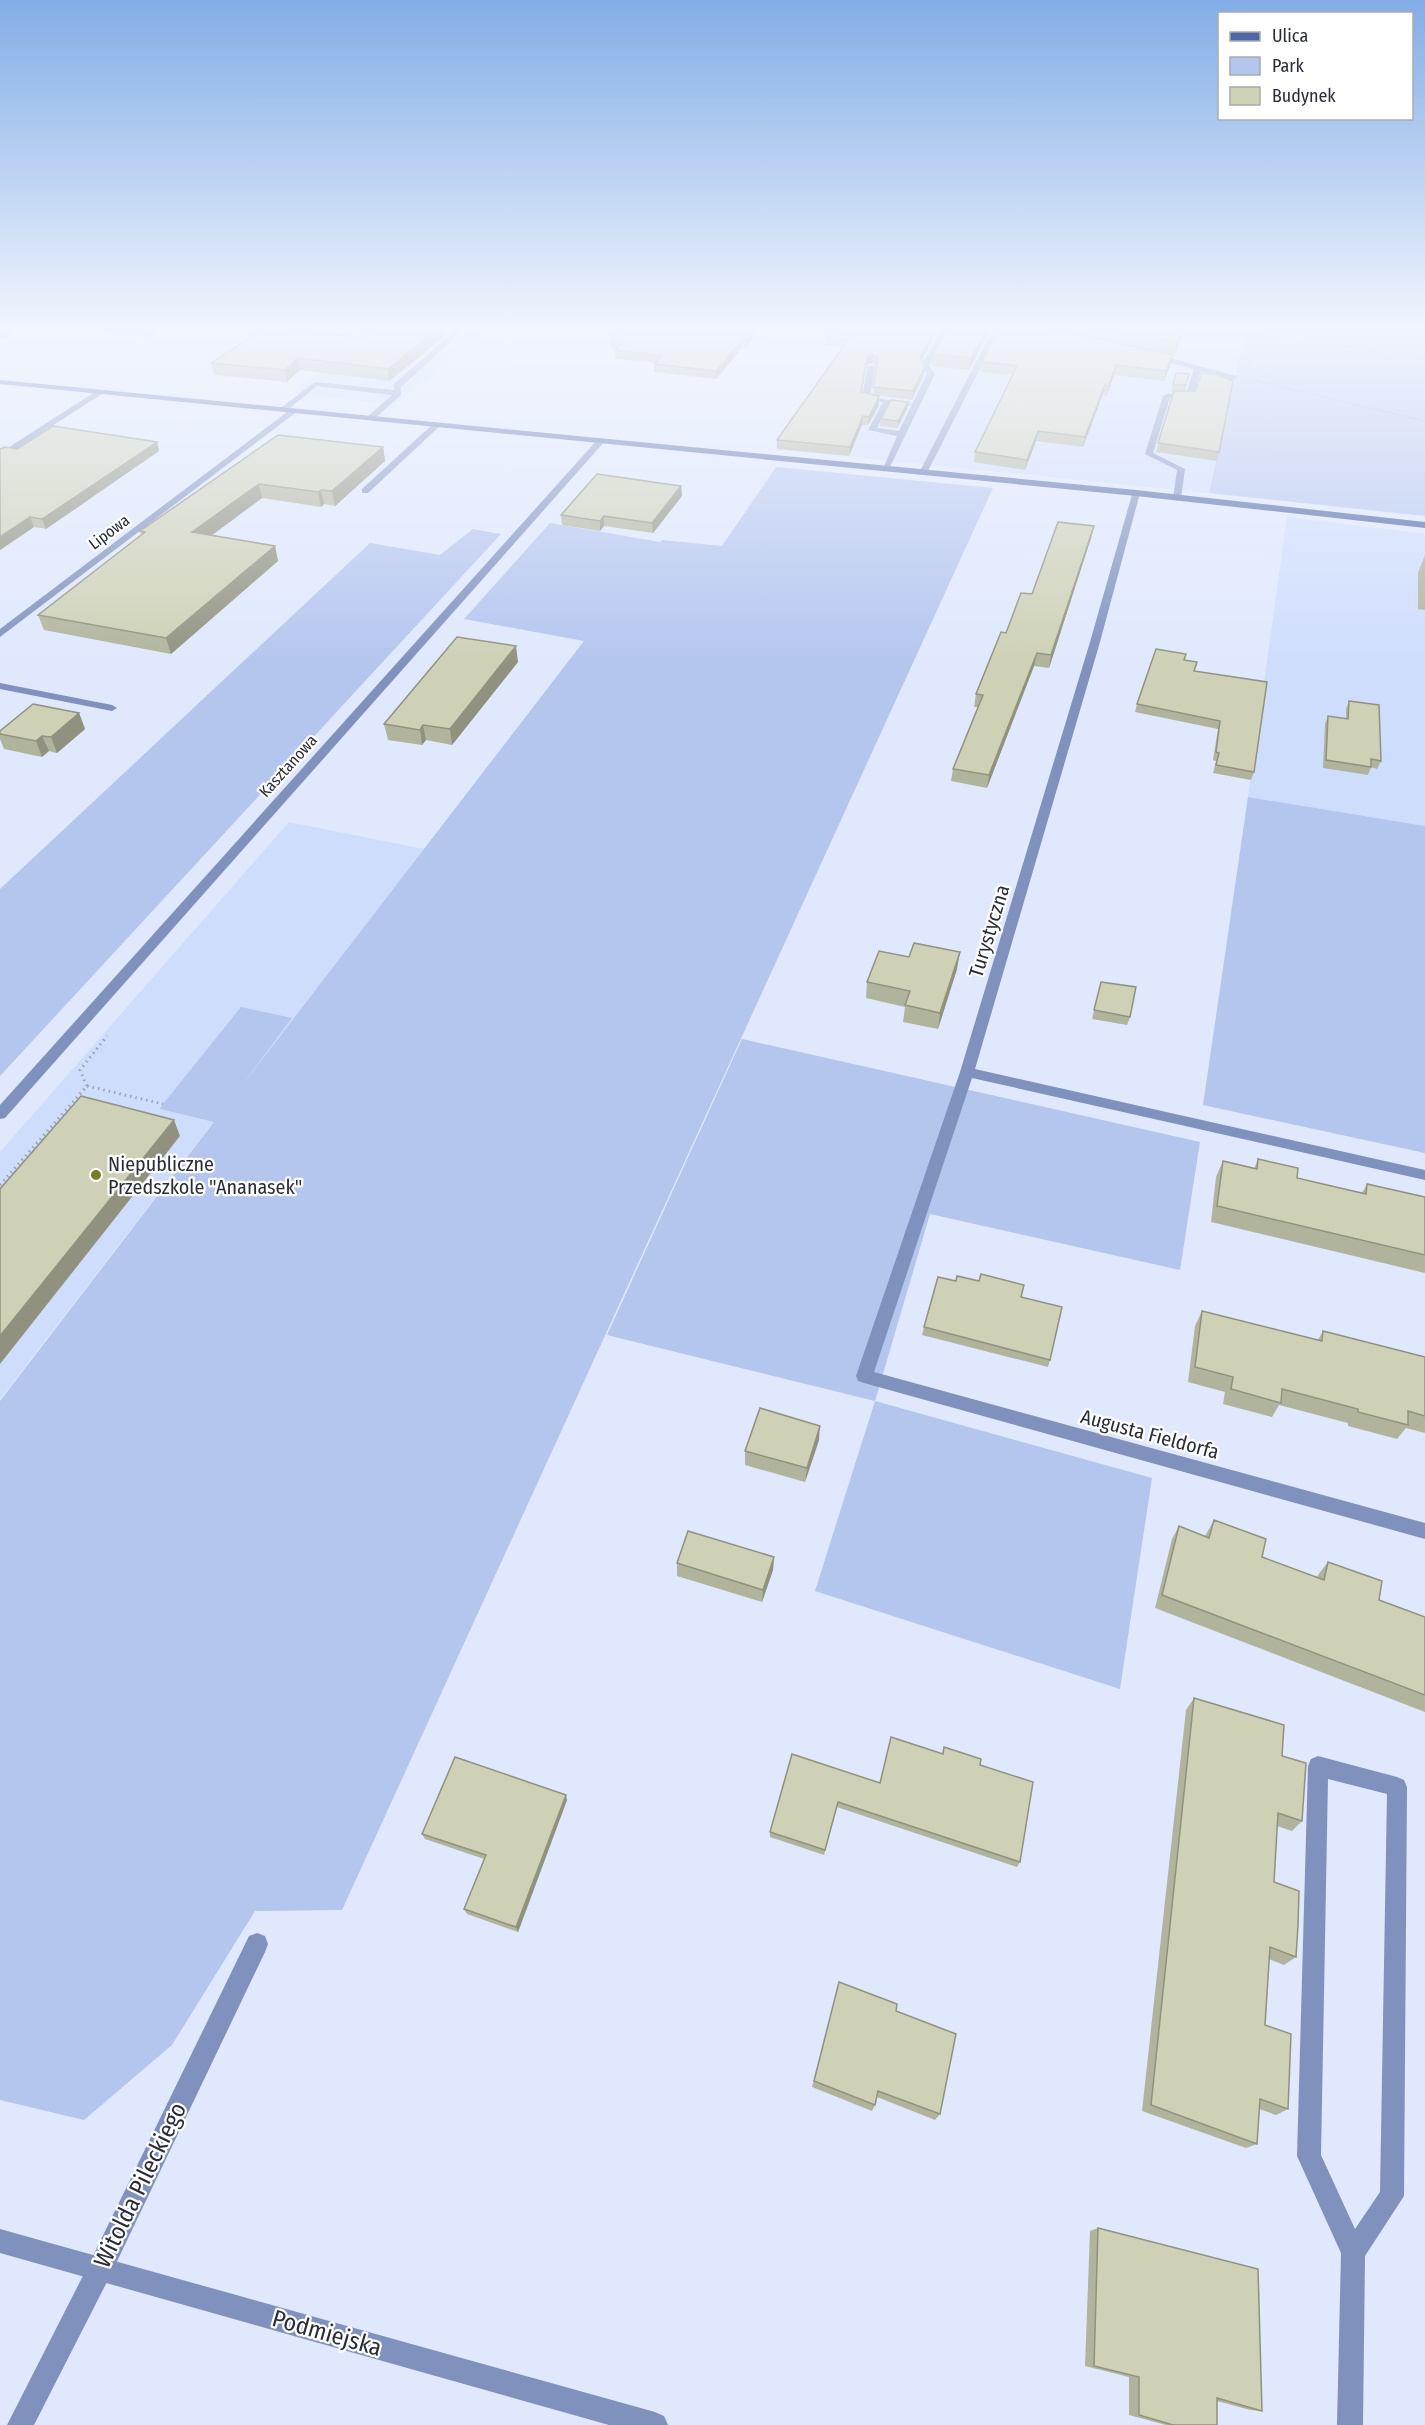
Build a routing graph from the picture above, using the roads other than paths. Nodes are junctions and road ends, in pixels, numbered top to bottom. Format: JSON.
{"nodes":[{"id":1,"x":26,"y":440,"type":"edge"},
{"id":2,"x":256,"y":440,"type":"edge"},
{"id":3,"x":420,"y":440,"type":"edge"},
{"id":4,"x":592,"y":440,"type":"edge"},
{"id":5,"x":900,"y":440,"type":"edge"},
{"id":6,"x":940,"y":440,"type":"edge"},
{"id":7,"x":1153,"y":440,"type":"edge"},
{"id":8,"x":601,"y":441,"type":"junction"},
{"id":9,"x":0,"y":457,"type":"edge"},
{"id":10,"x":885,"y":469,"type":"junction"},
{"id":11,"x":923,"y":473,"type":"junction"},
{"id":12,"x":364,"y":491,"type":"dead end"},
{"id":13,"x":1136,"y":493,"type":"junction"},
{"id":14,"x":1177,"y":498,"type":"junction"},
{"id":15,"x":1425,"y":525,"type":"edge"},
{"id":16,"x":0,"y":634,"type":"edge"},
{"id":17,"x":0,"y":686,"type":"edge"},
{"id":18,"x":112,"y":708,"type":"dead end"},
{"id":19,"x":967,"y":1072,"type":"junction"},
{"id":20,"x":0,"y":1114,"type":"edge"},
{"id":21,"x":1425,"y":1174,"type":"edge"},
{"id":22,"x":864,"y":1376,"type":"joint"},
{"id":23,"x":1425,"y":1532,"type":"edge"},
{"id":24,"x":257,"y":1944,"type":"dead end"},
{"id":25,"x":0,"y":2241,"type":"edge"},
{"id":26,"x":1353,"y":2252,"type":"junction"},
{"id":27,"x":100,"y":2269,"type":"junction"},
{"id":28,"x":20,"y":2425,"type":"edge"},
{"id":29,"x":655,"y":2425,"type":"edge"},
{"id":30,"x":1350,"y":2425,"type":"edge"}],
"edges":[{"from":1,"to":9,"type":"street"},
{"from":2,"to":16,"type":"street","name":"Lipowa"},
{"from":3,"to":12,"type":"street"},
{"from":4,"to":8,"type":"street"},
{"from":5,"to":10,"type":"street"},
{"from":6,"to":11,"type":"street"},
{"from":7,"to":14,"type":"street"},
{"from":8,"to":10,"type":"street"},
{"from":8,"to":20,"type":"street","name":"Kasztanowa"},
{"from":10,"to":11,"type":"street"},
{"from":11,"to":13,"type":"street"},
{"from":13,"to":14,"type":"street"},
{"from":13,"to":19,"type":"street","name":"Turystyczna"},
{"from":14,"to":15,"type":"street"},
{"from":17,"to":18,"type":"street"},
{"from":19,"to":21,"type":"street"},
{"from":19,"to":22,"type":"street","name":"Turystyczna"},
{"from":22,"to":23,"type":"street","name":"Augusta Fieldorfa"},
{"from":24,"to":27,"type":"street","name":"Witolda Pileckiego"},
{"from":25,"to":27,"type":"street","name":"Podmiejska"},
{"from":26,"to":26,"type":"street"},
{"from":26,"to":30,"type":"street"},
{"from":27,"to":28,"type":"street","name":"Witolda Pileckiego"},
{"from":27,"to":29,"type":"street","name":"Podmiejska"}]}
